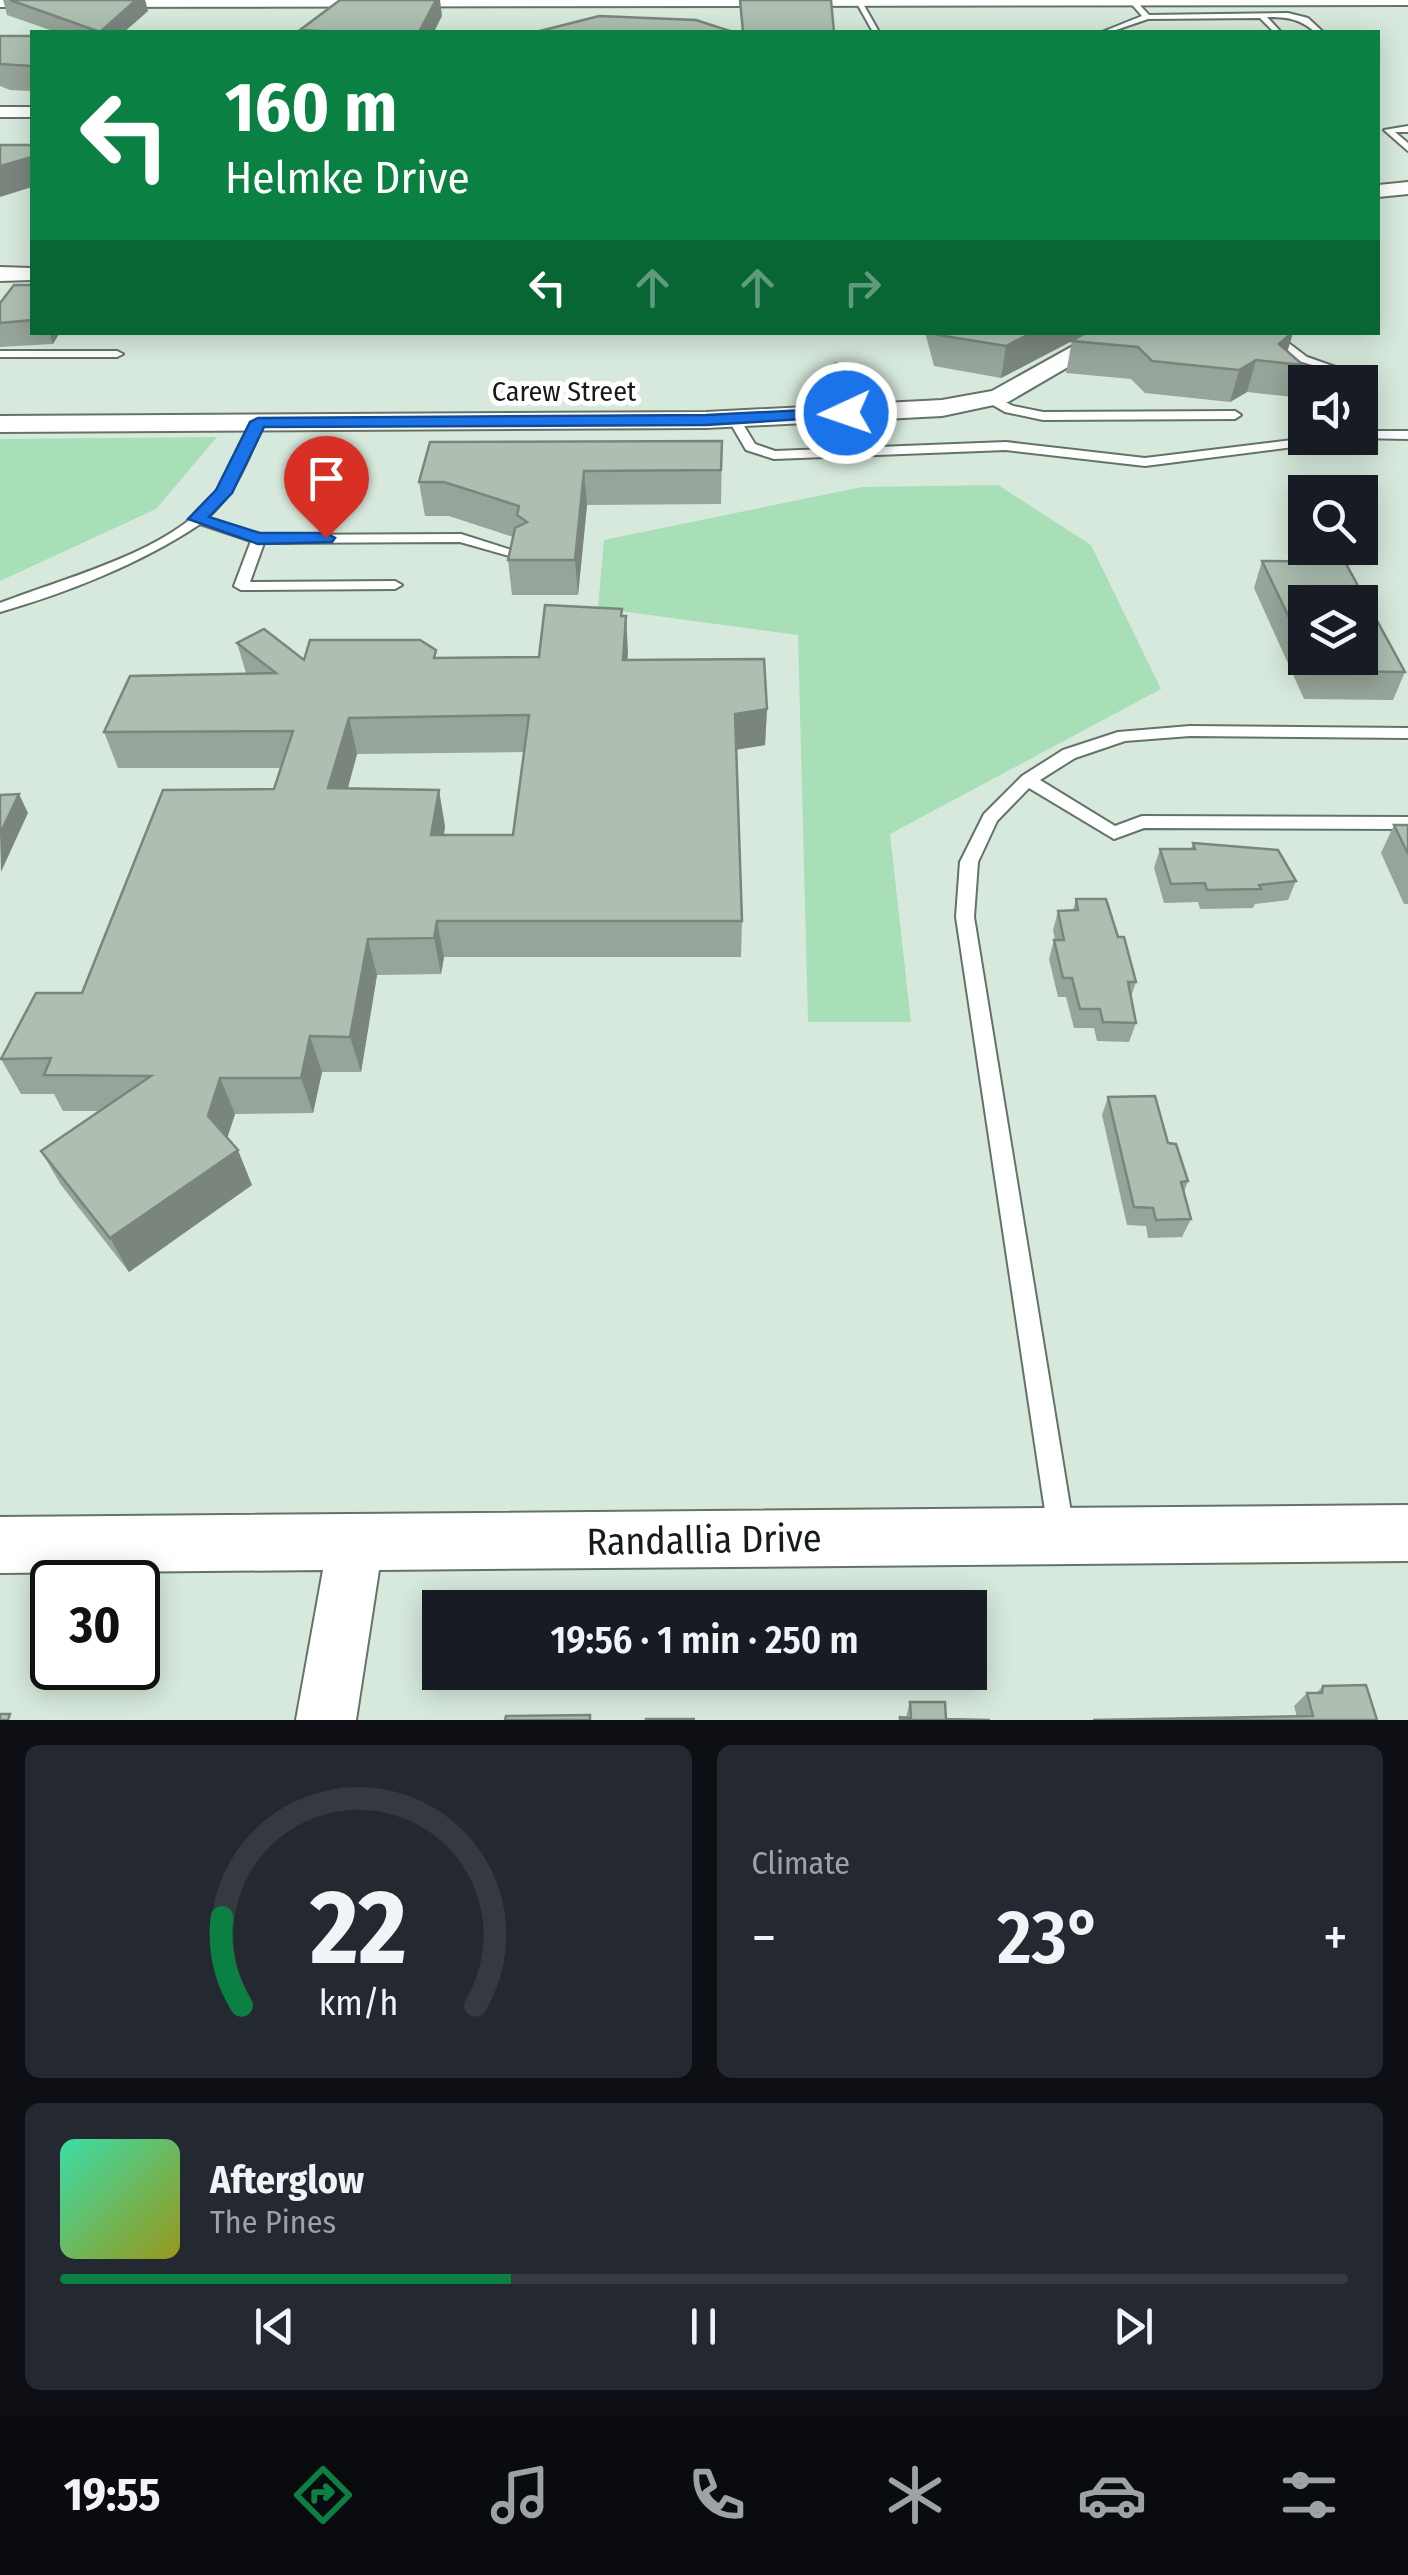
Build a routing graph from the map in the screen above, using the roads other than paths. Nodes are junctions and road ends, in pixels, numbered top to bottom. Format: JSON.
{"nodes":[{"id":1,"x":1131,"y":0,"type":"edge"},
{"id":2,"x":48,"y":1,"type":"edge"},
{"id":3,"x":144,"y":1,"type":"edge"},
{"id":4,"x":245,"y":1,"type":"edge"},
{"id":5,"x":1408,"y":1,"type":"edge"},
{"id":6,"x":858,"y":2,"type":"edge"},
{"id":7,"x":0,"y":3,"type":"edge"},
{"id":8,"x":1260,"y":14,"type":"junction"},
{"id":9,"x":1147,"y":17,"type":"junction"},
{"id":10,"x":875,"y":30,"type":"edge"},
{"id":11,"x":1111,"y":30,"type":"edge"},
{"id":12,"x":1276,"y":30,"type":"edge"},
{"id":13,"x":1316,"y":30,"type":"edge"},
{"id":14,"x":0,"y":112,"type":"edge"},
{"id":15,"x":30,"y":112,"type":"edge"},
{"id":16,"x":1408,"y":128,"type":"edge"},
{"id":17,"x":1383,"y":130,"type":"edge"},
{"id":18,"x":1408,"y":148,"type":"edge"},
{"id":19,"x":1408,"y":188,"type":"edge"},
{"id":20,"x":1380,"y":194,"type":"edge"},
{"id":21,"x":1380,"y":194,"type":"edge"},
{"id":22,"x":1408,"y":196,"type":"edge"},
{"id":23,"x":0,"y":274,"type":"edge"},
{"id":24,"x":30,"y":274,"type":"edge"},
{"id":25,"x":1110,"y":335,"type":"edge"},
{"id":26,"x":1270,"y":335,"type":"edge"},
{"id":27,"x":0,"y":354,"type":"edge"},
{"id":28,"x":117,"y":354,"type":"dead end"},
{"id":29,"x":1322,"y":365,"type":"edge"},
{"id":30,"x":836,"y":367,"type":"dead end"},
{"id":31,"x":1171,"y":396,"type":"edge"},
{"id":32,"x":990,"y":398,"type":"junction"},
{"id":33,"x":846,"y":413,"type":"junction"},
{"id":34,"x":1174,"y":415,"type":"junction"},
{"id":35,"x":1235,"y":415,"type":"dead end"},
{"id":36,"x":734,"y":419,"type":"junction"},
{"id":37,"x":258,"y":422,"type":"junction"},
{"id":38,"x":0,"y":424,"type":"edge"},
{"id":39,"x":1378,"y":435,"type":"edge"},
{"id":40,"x":1408,"y":435,"type":"edge"},
{"id":41,"x":1288,"y":444,"type":"edge"},
{"id":42,"x":197,"y":519,"type":"junction"},
{"id":43,"x":258,"y":539,"type":"junction"},
{"id":44,"x":520,"y":555,"type":"edge"},
{"id":45,"x":395,"y":585,"type":"dead end"},
{"id":46,"x":0,"y":608,"type":"edge"},
{"id":47,"x":1408,"y":733,"type":"edge"},
{"id":48,"x":1028,"y":780,"type":"junction"},
{"id":49,"x":1408,"y":823,"type":"edge"},
{"id":50,"x":1408,"y":1534,"type":"edge"},
{"id":51,"x":1062,"y":1537,"type":"junction"},
{"id":52,"x":355,"y":1544,"type":"junction"},
{"id":53,"x":0,"y":1545,"type":"edge"},
{"id":54,"x":326,"y":1720,"type":"edge"}],
"edges":[{"from":1,"to":5,"type":"street"},
{"from":1,"to":6,"type":"street"},
{"from":1,"to":9,"type":"lane"},
{"from":2,"to":3,"type":"street"},
{"from":2,"to":7,"type":"street"},
{"from":3,"to":4,"type":"street"},
{"from":4,"to":6,"type":"street"},
{"from":6,"to":10,"type":"lane"},
{"from":8,"to":9,"type":"lane"},
{"from":8,"to":12,"type":"lane"},
{"from":8,"to":13,"type":"lane"},
{"from":9,"to":11,"type":"lane"},
{"from":14,"to":15,"type":"street"},
{"from":16,"to":17,"type":"lane"},
{"from":17,"to":18,"type":"lane"},
{"from":19,"to":20,"type":"street"},
{"from":21,"to":22,"type":"street"},
{"from":23,"to":24,"type":"street"},
{"from":25,"to":32,"type":"street","name":"Carew Street"},
{"from":26,"to":29,"type":"lane"},
{"from":27,"to":28,"type":"lane"},
{"from":30,"to":33,"type":"lane"},
{"from":31,"to":34,"type":"lane"},
{"from":32,"to":33,"type":"street","name":"Carew Street"},
{"from":32,"to":34,"type":"lane"},
{"from":33,"to":36,"type":"street","name":"Carew Street"},
{"from":34,"to":35,"type":"lane"},
{"from":36,"to":37,"type":"street","name":"Carew Street"},
{"from":36,"to":41,"type":"lane"},
{"from":37,"to":38,"type":"street","name":"Carew Street"},
{"from":37,"to":42,"type":"lane"},
{"from":39,"to":40,"type":"lane"},
{"from":42,"to":43,"type":"lane"},
{"from":42,"to":46,"type":"lane"},
{"from":43,"to":44,"type":"lane"},
{"from":43,"to":45,"type":"lane"},
{"from":47,"to":48,"type":"lane"},
{"from":48,"to":49,"type":"lane"},
{"from":48,"to":51,"type":"lane"},
{"from":50,"to":51,"type":"street","name":"Randallia Drive"},
{"from":51,"to":52,"type":"street","name":"Randallia Drive"},
{"from":52,"to":53,"type":"street","name":"Randallia Drive"},
{"from":52,"to":54,"type":"street"}]}
